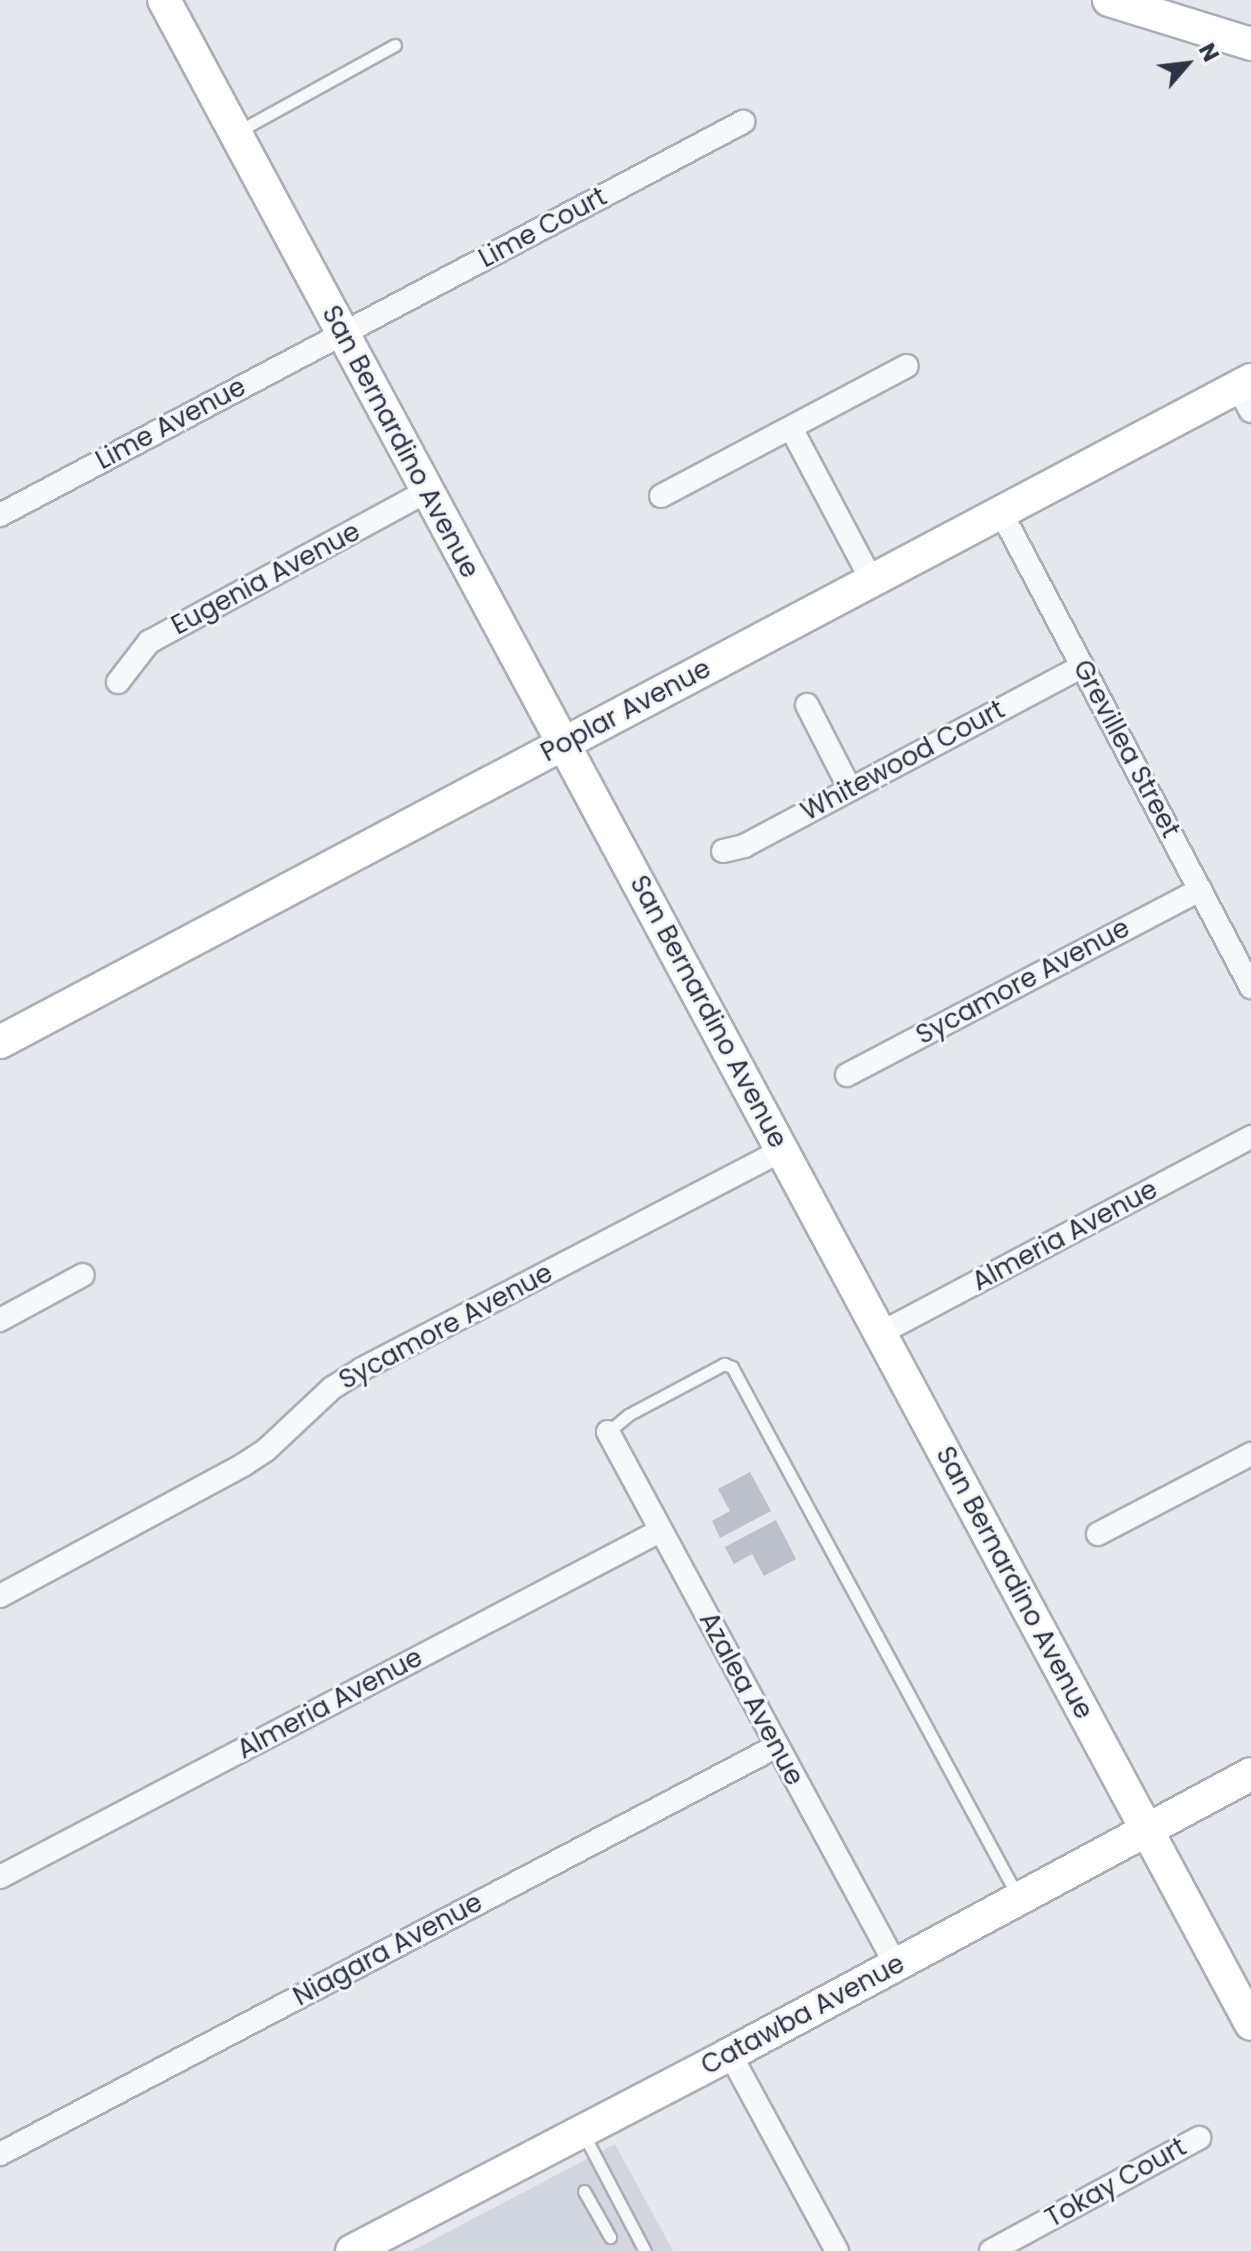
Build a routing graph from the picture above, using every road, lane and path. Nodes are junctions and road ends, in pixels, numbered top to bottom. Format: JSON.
{"nodes":[{"id":1,"x":164,"y":0,"type":"edge"},
{"id":2,"x":1109,"y":0,"type":"edge"},
{"id":3,"x":1251,"y":44,"type":"edge"},
{"id":4,"x":395,"y":45,"type":"dead end"},
{"id":5,"x":743,"y":122,"type":"dead end"},
{"id":6,"x":235,"y":133,"type":"junction"},
{"id":7,"x":342,"y":334,"type":"junction"},
{"id":8,"x":907,"y":366,"type":"dead end"},
{"id":9,"x":1247,"y":393,"type":"edge"},
{"id":10,"x":791,"y":428,"type":"junction"},
{"id":11,"x":427,"y":491,"type":"junction"},
{"id":12,"x":661,"y":496,"type":"dead end"},
{"id":13,"x":1001,"y":512,"type":"junction"},
{"id":14,"x":0,"y":515,"type":"edge"},
{"id":15,"x":872,"y":581,"type":"junction"},
{"id":16,"x":1082,"y":666,"type":"junction"},
{"id":17,"x":118,"y":682,"type":"dead end"},
{"id":18,"x":807,"y":705,"type":"dead end"},
{"id":19,"x":563,"y":744,"type":"junction"},
{"id":20,"x":850,"y":789,"type":"junction"},
{"id":21,"x":723,"y":851,"type":"dead end"},
{"id":22,"x":1200,"y":890,"type":"junction"},
{"id":23,"x":1251,"y":987,"type":"edge"},
{"id":24,"x":0,"y":1042,"type":"edge"},
{"id":25,"x":847,"y":1075,"type":"dead end"},
{"id":26,"x":1251,"y":1137,"type":"edge"},
{"id":27,"x":782,"y":1150,"type":"junction"},
{"id":28,"x":83,"y":1275,"type":"dead end"},
{"id":29,"x":0,"y":1320,"type":"edge"},
{"id":30,"x":879,"y":1334,"type":"junction"},
{"id":31,"x":608,"y":1432,"type":"joint"},
{"id":32,"x":1251,"y":1454,"type":"edge"},
{"id":33,"x":660,"y":1531,"type":"junction"},
{"id":34,"x":1098,"y":1534,"type":"dead end"},
{"id":35,"x":0,"y":1596,"type":"edge"},
{"id":36,"x":777,"y":1746,"type":"junction"},
{"id":37,"x":1251,"y":1774,"type":"edge"},
{"id":38,"x":1145,"y":1828,"type":"junction"},
{"id":39,"x":0,"y":1877,"type":"edge"},
{"id":40,"x":1019,"y":1898,"type":"junction"},
{"id":41,"x":896,"y":1965,"type":"junction"},
{"id":42,"x":1251,"y":2024,"type":"edge"},
{"id":43,"x":730,"y":2054,"type":"junction"},
{"id":44,"x":581,"y":2131,"type":"junction"},
{"id":45,"x":1199,"y":2138,"type":"dead end"},
{"id":46,"x":0,"y":2154,"type":"edge"},
{"id":47,"x":584,"y":2191,"type":"dead end"},
{"id":48,"x":610,"y":2237,"type":"dead end"},
{"id":49,"x":352,"y":2251,"type":"edge"},
{"id":50,"x":645,"y":2251,"type":"edge"},
{"id":51,"x":837,"y":2251,"type":"edge"},
{"id":52,"x":991,"y":2251,"type":"edge"}],
"edges":[{"from":1,"to":6,"type":"main road","name":"San Bernardino Avenue"},
{"from":2,"to":3,"type":"main road"},
{"from":4,"to":6,"type":"lane"},
{"from":5,"to":7,"type":"street","name":"Lime Court"},
{"from":6,"to":7,"type":"main road","name":"San Bernardino Avenue"},
{"from":7,"to":11,"type":"main road","name":"San Bernardino Avenue"},
{"from":7,"to":14,"type":"street","name":"Lime Avenue"},
{"from":8,"to":10,"type":"street"},
{"from":9,"to":13,"type":"main road","name":"Poplar Avenue"},
{"from":10,"to":12,"type":"street"},
{"from":10,"to":15,"type":"street"},
{"from":11,"to":17,"type":"street","name":"Eugenia Avenue"},
{"from":11,"to":19,"type":"main road","name":"San Bernardino Avenue"},
{"from":13,"to":15,"type":"main road","name":"Poplar Avenue"},
{"from":13,"to":16,"type":"street","name":"Grevillea Street"},
{"from":15,"to":19,"type":"main road","name":"Poplar Avenue"},
{"from":16,"to":20,"type":"street","name":"Whitewood Court"},
{"from":16,"to":22,"type":"street","name":"Grevillea Street"},
{"from":18,"to":20,"type":"street"},
{"from":19,"to":24,"type":"main road","name":"Poplar Avenue"},
{"from":19,"to":27,"type":"main road","name":"San Bernardino Avenue"},
{"from":20,"to":21,"type":"street","name":"Whitewood Court"},
{"from":22,"to":23,"type":"street","name":"Grevillea Street"},
{"from":22,"to":25,"type":"street","name":"Sycamore Avenue"},
{"from":26,"to":30,"type":"street","name":"Almeria Avenue"},
{"from":27,"to":30,"type":"main road","name":"San Bernardino Avenue"},
{"from":27,"to":35,"type":"street","name":"Sycamore Avenue"},
{"from":28,"to":29,"type":"street"},
{"from":30,"to":38,"type":"main road","name":"San Bernardino Avenue"},
{"from":31,"to":33,"type":"street","name":"Azalea Avenue"},
{"from":31,"to":40,"type":"lane"},
{"from":32,"to":34,"type":"street"},
{"from":33,"to":36,"type":"street","name":"Azalea Avenue"},
{"from":33,"to":39,"type":"street","name":"Almeria Avenue"},
{"from":36,"to":41,"type":"street","name":"Azalea Avenue"},
{"from":36,"to":46,"type":"street","name":"Niagara Avenue"},
{"from":37,"to":38,"type":"main road","name":"Catawba Avenue"},
{"from":38,"to":40,"type":"main road","name":"Catawba Avenue"},
{"from":38,"to":42,"type":"main road","name":"San Bernardino Avenue"},
{"from":40,"to":41,"type":"main road","name":"Catawba Avenue"},
{"from":41,"to":43,"type":"main road","name":"Catawba Avenue"},
{"from":43,"to":44,"type":"main road","name":"Catawba Avenue"},
{"from":43,"to":51,"type":"street"},
{"from":44,"to":49,"type":"main road","name":"Catawba Avenue"},
{"from":44,"to":50,"type":"lane"},
{"from":45,"to":52,"type":"street","name":"Tokay Court"},
{"from":47,"to":48,"type":"lane"}]}
